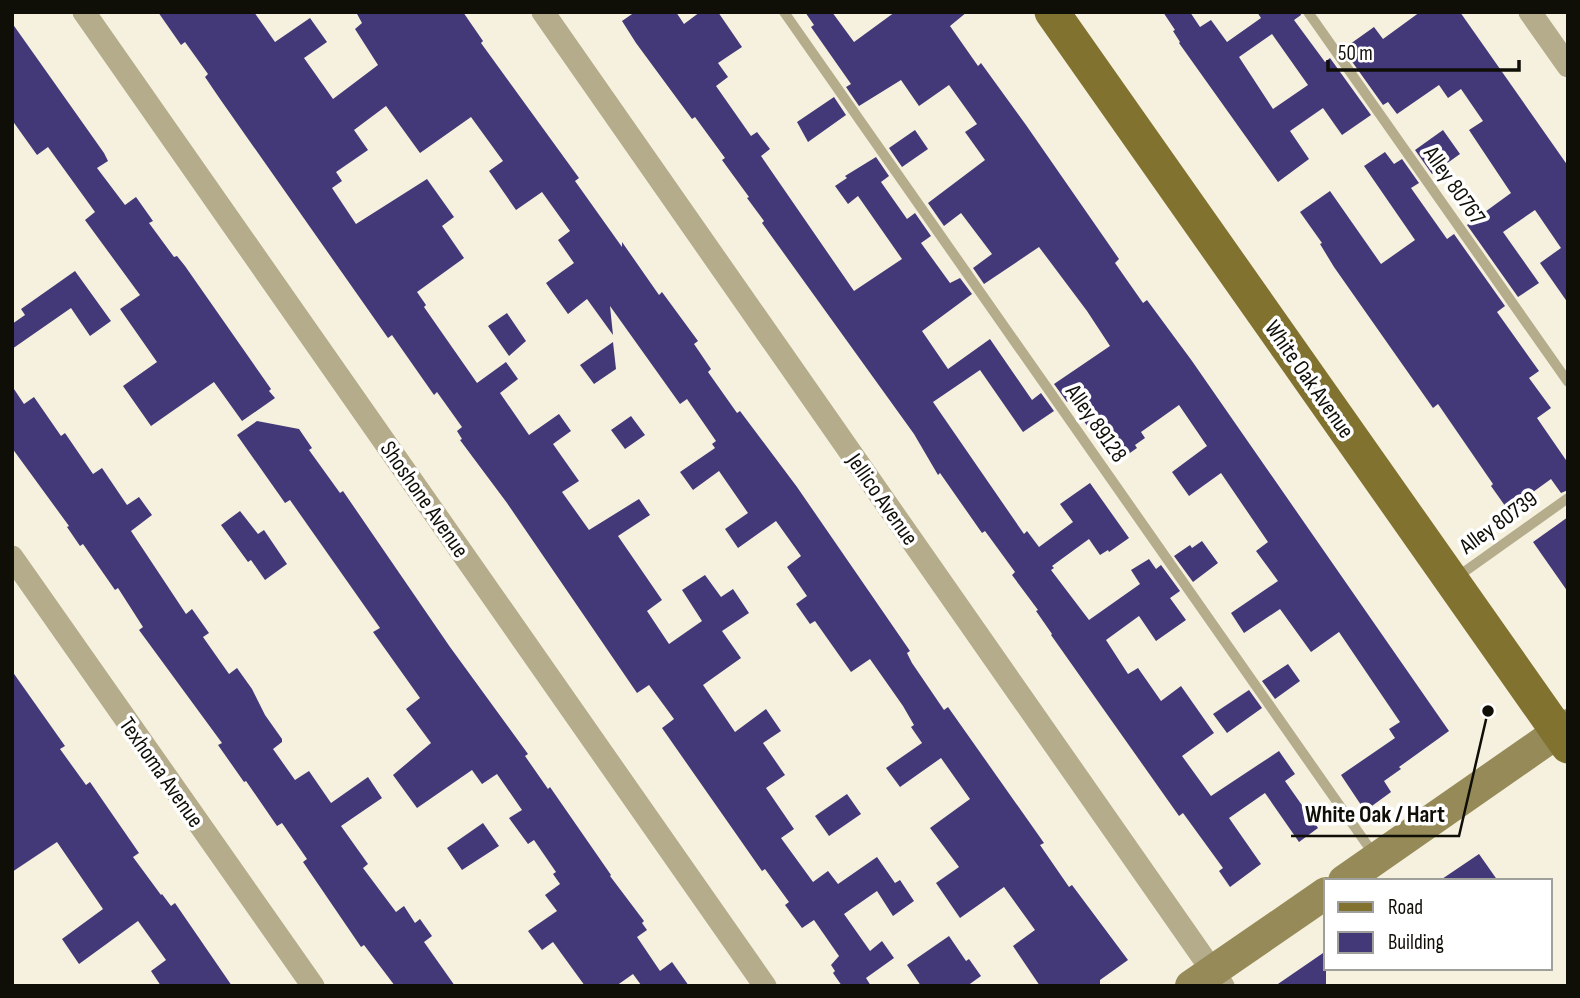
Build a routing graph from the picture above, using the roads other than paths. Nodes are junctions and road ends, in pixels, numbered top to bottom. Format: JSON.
{"nodes":[{"id":1,"x":84,"y":12,"type":"edge"},
{"id":2,"x":542,"y":12,"type":"edge"},
{"id":3,"x":783,"y":12,"type":"edge"},
{"id":4,"x":1052,"y":12,"type":"edge"},
{"id":5,"x":1308,"y":12,"type":"edge"},
{"id":6,"x":1530,"y":12,"type":"edge"},
{"id":7,"x":1568,"y":66,"type":"edge"},
{"id":8,"x":1568,"y":382,"type":"edge"},
{"id":9,"x":1568,"y":498,"type":"edge"},
{"id":10,"x":12,"y":557,"type":"edge"},
{"id":11,"x":1452,"y":581,"type":"junction"},
{"id":12,"x":1565,"y":734,"type":"edge"},
{"id":13,"x":1377,"y":859,"type":"junction"},
{"id":14,"x":1347,"y":879,"type":"edge"},
{"id":15,"x":1324,"y":895,"type":"edge"},
{"id":16,"x":1209,"y":981,"type":"edge"},
{"id":17,"x":313,"y":986,"type":"edge"},
{"id":18,"x":765,"y":986,"type":"edge"}],
"edges":[{"from":1,"to":18,"type":"street","name":"Shoshone Avenue"},
{"from":2,"to":16,"type":"street","name":"Jellico Avenue"},
{"from":3,"to":13,"type":"lane","name":"Alley 89128"},
{"from":4,"to":11,"type":"main road","name":"White Oak Avenue"},
{"from":5,"to":8,"type":"lane","name":"Alley 80767"},
{"from":6,"to":7,"type":"street"},
{"from":9,"to":11,"type":"lane","name":"Alley 80739"},
{"from":10,"to":17,"type":"street","name":"Texhoma Avenue"},
{"from":11,"to":12,"type":"main road","name":"White Oak Avenue"},
{"from":12,"to":13,"type":"street"},
{"from":13,"to":14,"type":"street"},
{"from":15,"to":16,"type":"street"}]}
